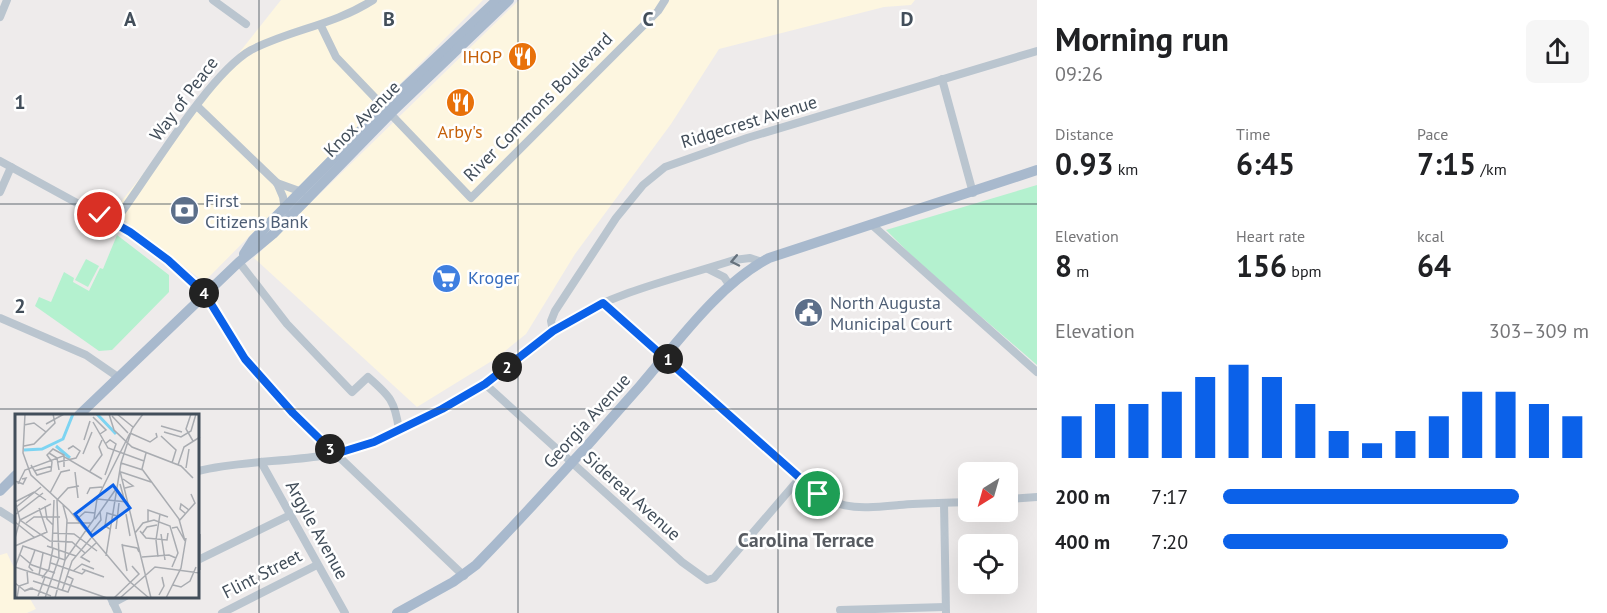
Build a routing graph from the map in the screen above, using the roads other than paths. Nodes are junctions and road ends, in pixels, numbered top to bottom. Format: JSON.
{"nodes":[{"id":1,"x":7,"y":0,"type":"edge"},
{"id":2,"x":213,"y":0,"type":"edge"},
{"id":3,"x":373,"y":0,"type":"edge"},
{"id":4,"x":497,"y":0,"type":"edge"},
{"id":5,"x":509,"y":0,"type":"edge"},
{"id":6,"x":665,"y":0,"type":"edge"},
{"id":7,"x":0,"y":17,"type":"edge"},
{"id":8,"x":246,"y":24,"type":"dead end"},
{"id":9,"x":321,"y":26,"type":"junction"},
{"id":10,"x":1037,"y":51,"type":"edge"},
{"id":11,"x":942,"y":79,"type":"junction"},
{"id":12,"x":197,"y":106,"type":"junction"},
{"id":13,"x":388,"y":110,"type":"junction"},
{"id":14,"x":0,"y":161,"type":"edge"},
{"id":15,"x":11,"y":167,"type":"junction"},
{"id":16,"x":1037,"y":170,"type":"edge"},
{"id":17,"x":277,"y":183,"type":"junction"},
{"id":18,"x":0,"y":192,"type":"edge"},
{"id":19,"x":302,"y":192,"type":"junction"},
{"id":20,"x":973,"y":193,"type":"junction"},
{"id":21,"x":285,"y":210,"type":"junction"},
{"id":22,"x":871,"y":224,"type":"junction"},
{"id":23,"x":116,"y":225,"type":"junction"},
{"id":24,"x":239,"y":262,"type":"junction"},
{"id":25,"x":762,"y":262,"type":"junction"},
{"id":26,"x":708,"y":268,"type":"junction"},
{"id":27,"x":730,"y":286,"type":"junction"},
{"id":28,"x":205,"y":294,"type":"junction"},
{"id":29,"x":603,"y":303,"type":"junction"},
{"id":30,"x":0,"y":318,"type":"edge"},
{"id":31,"x":553,"y":331,"type":"junction"},
{"id":32,"x":666,"y":357,"type":"junction"},
{"id":33,"x":1037,"y":372,"type":"edge"},
{"id":34,"x":118,"y":377,"type":"junction"},
{"id":35,"x":485,"y":384,"type":"junction"},
{"id":36,"x":80,"y":414,"type":"edge"},
{"id":37,"x":399,"y":430,"type":"junction"},
{"id":38,"x":335,"y":454,"type":"junction"},
{"id":39,"x":261,"y":462,"type":"junction"},
{"id":40,"x":571,"y":464,"type":"junction"},
{"id":41,"x":200,"y":471,"type":"edge"},
{"id":42,"x":15,"y":476,"type":"edge"},
{"id":43,"x":799,"y":479,"type":"junction"},
{"id":44,"x":0,"y":490,"type":"edge"},
{"id":45,"x":1037,"y":497,"type":"edge"},
{"id":46,"x":1018,"y":498,"type":"edge"},
{"id":47,"x":958,"y":502,"type":"edge"},
{"id":48,"x":944,"y":503,"type":"junction"},
{"id":49,"x":0,"y":511,"type":"edge"},
{"id":50,"x":290,"y":515,"type":"junction"},
{"id":51,"x":15,"y":520,"type":"edge"},
{"id":52,"x":200,"y":559,"type":"edge"},
{"id":53,"x":317,"y":565,"type":"junction"},
{"id":54,"x":464,"y":576,"type":"junction"},
{"id":55,"x":112,"y":600,"type":"edge"},
{"id":56,"x":840,"y":610,"type":"dead end"},
{"id":57,"x":946,"y":610,"type":"edge"},
{"id":58,"x":118,"y":613,"type":"edge"},
{"id":59,"x":222,"y":613,"type":"edge"},
{"id":60,"x":345,"y":613,"type":"edge"},
{"id":61,"x":397,"y":613,"type":"edge"}],
"edges":[{"from":1,"to":7,"type":"street"},
{"from":2,"to":8,"type":"street"},
{"from":3,"to":9,"type":"street","name":"Way of Peace"},
{"from":4,"to":13,"type":"main road","name":"Knox Avenue"},
{"from":5,"to":13,"type":"main road","name":"Knox Avenue"},
{"from":6,"to":13,"type":"street","name":"River Commons Boulevard"},
{"from":9,"to":12,"type":"street","name":"Way of Peace"},
{"from":9,"to":13,"type":"street"},
{"from":10,"to":11,"type":"street","name":"Ridgecrest Avenue"},
{"from":11,"to":20,"type":"street"},
{"from":11,"to":31,"type":"street","name":"Ridgecrest Avenue"},
{"from":12,"to":17,"type":"street"},
{"from":12,"to":23,"type":"street","name":"Way of Peace"},
{"from":13,"to":19,"type":"main road","name":"Knox Avenue"},
{"from":13,"to":24,"type":"main road","name":"Knox Avenue"},
{"from":14,"to":15,"type":"street"},
{"from":15,"to":18,"type":"street"},
{"from":15,"to":23,"type":"street"},
{"from":16,"to":20,"type":"main road","name":"Georgia Avenue"},
{"from":17,"to":19,"type":"street"},
{"from":17,"to":21,"type":"street"},
{"from":19,"to":21,"type":"main road","name":"Knox Avenue"},
{"from":20,"to":22,"type":"main road","name":"Georgia Avenue"},
{"from":21,"to":24,"type":"main road","name":"Knox Avenue"},
{"from":22,"to":25,"type":"main road","name":"Georgia Avenue"},
{"from":22,"to":33,"type":"street"},
{"from":23,"to":28,"type":"street"},
{"from":24,"to":28,"type":"main road","name":"Knox Avenue"},
{"from":24,"to":37,"type":"street"},
{"from":25,"to":26,"type":"street","one_way":true},
{"from":25,"to":27,"type":"main road","name":"Georgia Avenue"},
{"from":26,"to":27,"type":"street"},
{"from":26,"to":29,"type":"street"},
{"from":27,"to":32,"type":"main road","name":"Georgia Avenue"},
{"from":28,"to":34,"type":"main road","name":"Knox Avenue"},
{"from":28,"to":38,"type":"street"},
{"from":29,"to":31,"type":"street"},
{"from":29,"to":32,"type":"street"},
{"from":30,"to":34,"type":"street"},
{"from":31,"to":35,"type":"street"},
{"from":32,"to":40,"type":"main road","name":"Georgia Avenue"},
{"from":32,"to":43,"type":"street"},
{"from":34,"to":36,"type":"main road","name":"Knox Avenue"},
{"from":35,"to":37,"type":"street"},
{"from":35,"to":40,"type":"street","name":"Sidereal Avenue"},
{"from":37,"to":38,"type":"street"},
{"from":38,"to":39,"type":"street"},
{"from":38,"to":54,"type":"street"},
{"from":39,"to":41,"type":"street"},
{"from":39,"to":50,"type":"street","name":"Argyle Avenue"},
{"from":40,"to":43,"type":"street","name":"Sidereal Avenue"},
{"from":40,"to":54,"type":"main road","name":"Georgia Avenue"},
{"from":42,"to":44,"type":"main road"},
{"from":43,"to":48,"type":"street"},
{"from":45,"to":46,"type":"street"},
{"from":47,"to":48,"type":"street"},
{"from":48,"to":57,"type":"street"},
{"from":49,"to":51,"type":"street"},
{"from":50,"to":52,"type":"street"},
{"from":50,"to":53,"type":"street","name":"Argyle Avenue"},
{"from":53,"to":59,"type":"street","name":"Flint Street"},
{"from":53,"to":60,"type":"street","name":"Argyle Avenue"},
{"from":54,"to":61,"type":"main road","name":"Georgia Avenue"},
{"from":55,"to":58,"type":"street"},
{"from":56,"to":57,"type":"street"}]}
